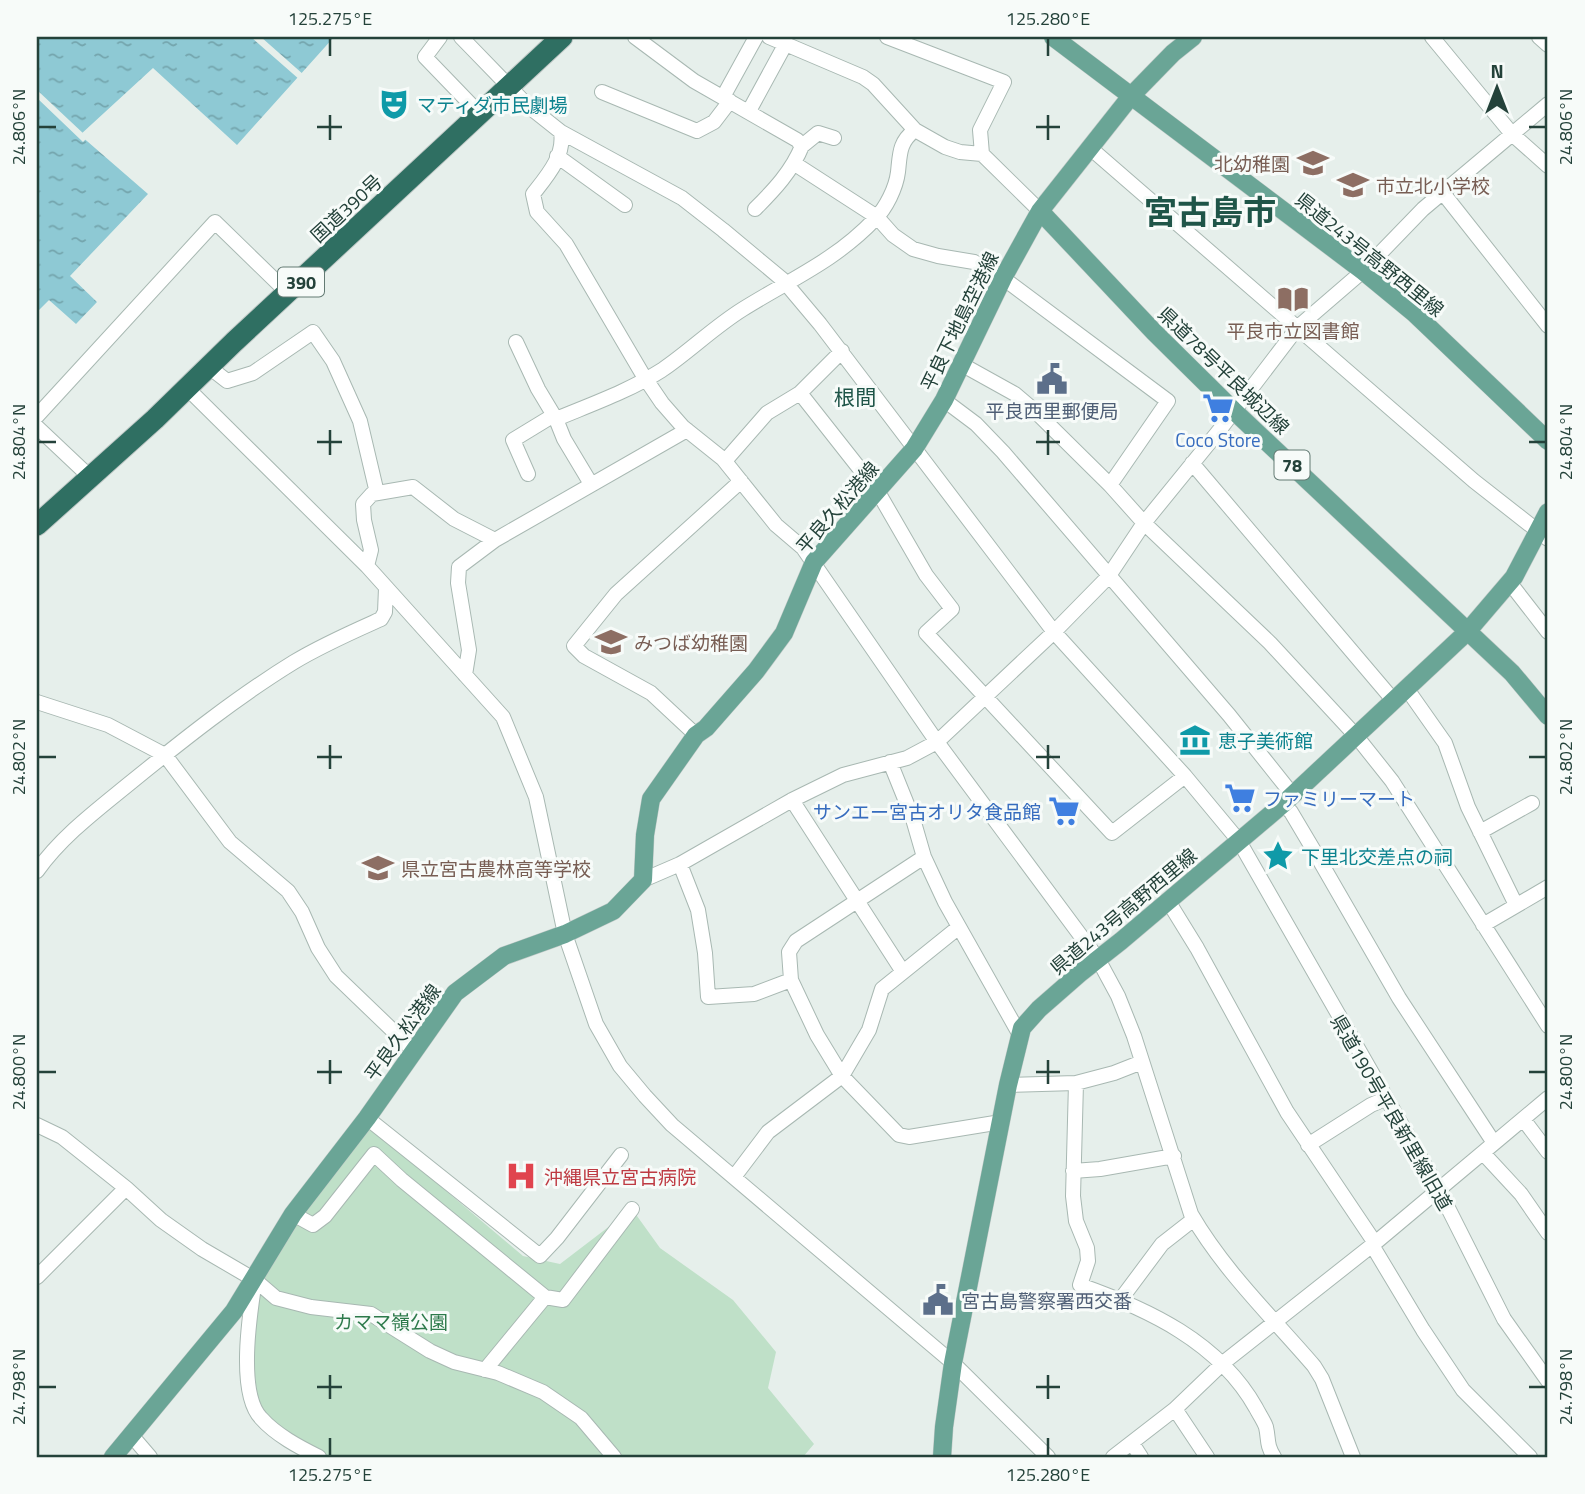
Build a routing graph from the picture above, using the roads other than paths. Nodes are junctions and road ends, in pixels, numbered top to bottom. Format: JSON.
{"nodes":[{"id":1,"x":440,"y":37,"type":"edge"},
{"id":2,"x":461,"y":37,"type":"edge"},
{"id":3,"x":562,"y":37,"type":"edge"},
{"id":4,"x":635,"y":37,"type":"edge"},
{"id":5,"x":756,"y":37,"type":"edge"},
{"id":6,"x":769,"y":37,"type":"edge"},
{"id":7,"x":1193,"y":37,"type":"edge"},
{"id":8,"x":1432,"y":37,"type":"edge"},
{"id":9,"x":1539,"y":37,"type":"edge"},
{"id":10,"x":894,"y":38,"type":"edge"},
{"id":11,"x":1061,"y":40,"type":"edge"},
{"id":12,"x":785,"y":45,"type":"junction"},
{"id":13,"x":1548,"y":45,"type":"edge"},
{"id":14,"x":509,"y":86,"type":"junction"},
{"id":15,"x":602,"y":92,"type":"dead end"},
{"id":16,"x":1131,"y":96,"type":"junction"},
{"id":17,"x":727,"y":99,"type":"junction"},
{"id":18,"x":1548,"y":104,"type":"edge"},
{"id":19,"x":749,"y":111,"type":"junction"},
{"id":20,"x":480,"y":114,"type":"junction"},
{"id":21,"x":915,"y":130,"type":"junction"},
{"id":22,"x":561,"y":132,"type":"junction"},
{"id":23,"x":1511,"y":134,"type":"junction"},
{"id":24,"x":834,"y":138,"type":"dead end"},
{"id":25,"x":802,"y":146,"type":"junction"},
{"id":26,"x":1089,"y":147,"type":"junction"},
{"id":27,"x":982,"y":154,"type":"junction"},
{"id":28,"x":557,"y":156,"type":"junction"},
{"id":29,"x":795,"y":164,"type":"junction"},
{"id":30,"x":1548,"y":166,"type":"edge"},
{"id":31,"x":1443,"y":192,"type":"junction"},
{"id":32,"x":625,"y":205,"type":"dead end"},
{"id":33,"x":755,"y":209,"type":"dead end"},
{"id":34,"x":1040,"y":211,"type":"junction"},
{"id":35,"x":877,"y":217,"type":"junction"},
{"id":36,"x":1363,"y":271,"type":"junction"},
{"id":37,"x":1003,"y":278,"type":"junction"},
{"id":38,"x":785,"y":283,"type":"junction"},
{"id":39,"x":288,"y":293,"type":"junction"},
{"id":40,"x":1548,"y":326,"type":"edge"},
{"id":41,"x":1298,"y":327,"type":"junction"},
{"id":42,"x":516,"y":342,"type":"dead end"},
{"id":43,"x":842,"y":351,"type":"junction"},
{"id":44,"x":961,"y":365,"type":"junction"},
{"id":45,"x":209,"y":367,"type":"junction"},
{"id":46,"x":646,"y":379,"type":"junction"},
{"id":47,"x":187,"y":388,"type":"junction"},
{"id":48,"x":800,"y":393,"type":"junction"},
{"id":49,"x":944,"y":400,"type":"junction"},
{"id":50,"x":1233,"y":410,"type":"junction"},
{"id":51,"x":37,"y":416,"type":"edge"},
{"id":52,"x":555,"y":417,"type":"junction"},
{"id":53,"x":37,"y":427,"type":"edge"},
{"id":54,"x":687,"y":430,"type":"junction"},
{"id":55,"x":1548,"y":441,"type":"edge"},
{"id":56,"x":915,"y":449,"type":"junction"},
{"id":57,"x":725,"y":461,"type":"junction"},
{"id":58,"x":1192,"y":463,"type":"junction"},
{"id":59,"x":528,"y":474,"type":"dead end"},
{"id":60,"x":90,"y":477,"type":"junction"},
{"id":61,"x":741,"y":481,"type":"junction"},
{"id":62,"x":591,"y":484,"type":"junction"},
{"id":63,"x":1110,"y":485,"type":"junction"},
{"id":64,"x":878,"y":492,"type":"junction"},
{"id":65,"x":377,"y":493,"type":"junction"},
{"id":66,"x":1548,"y":512,"type":"edge"},
{"id":67,"x":1144,"y":523,"type":"junction"},
{"id":68,"x":37,"y":524,"type":"edge"},
{"id":69,"x":1543,"y":536,"type":"edge"},
{"id":70,"x":495,"y":540,"type":"junction"},
{"id":71,"x":814,"y":562,"type":"junction"},
{"id":72,"x":367,"y":566,"type":"junction"},
{"id":73,"x":1108,"y":577,"type":"junction"},
{"id":74,"x":1510,"y":583,"type":"junction"},
{"id":75,"x":386,"y":588,"type":"junction"},
{"id":76,"x":1054,"y":632,"type":"junction"},
{"id":77,"x":1467,"y":632,"type":"junction"},
{"id":78,"x":1548,"y":632,"type":"edge"},
{"id":79,"x":465,"y":675,"type":"junction"},
{"id":80,"x":1407,"y":689,"type":"junction"},
{"id":81,"x":984,"y":696,"type":"junction"},
{"id":82,"x":1394,"y":701,"type":"junction"},
{"id":83,"x":39,"y":707,"type":"edge"},
{"id":84,"x":1548,"y":716,"type":"edge"},
{"id":85,"x":696,"y":735,"type":"junction"},
{"id":86,"x":1357,"y":737,"type":"junction"},
{"id":87,"x":937,"y":741,"type":"junction"},
{"id":88,"x":165,"y":755,"type":"junction"},
{"id":89,"x":890,"y":762,"type":"junction"},
{"id":90,"x":1185,"y":776,"type":"junction"},
{"id":91,"x":1287,"y":799,"type":"junction"},
{"id":92,"x":792,"y":800,"type":"junction"},
{"id":93,"x":1532,"y":803,"type":"dead end"},
{"id":94,"x":1480,"y":832,"type":"junction"},
{"id":95,"x":1239,"y":841,"type":"junction"},
{"id":96,"x":924,"y":857,"type":"junction"},
{"id":97,"x":680,"y":864,"type":"junction"},
{"id":98,"x":37,"y":871,"type":"edge"},
{"id":99,"x":643,"y":880,"type":"junction"},
{"id":100,"x":1548,"y":887,"type":"edge"},
{"id":101,"x":1168,"y":901,"type":"junction"},
{"id":102,"x":856,"y":902,"type":"junction"},
{"id":103,"x":1516,"y":905,"type":"junction"},
{"id":104,"x":1483,"y":925,"type":"junction"},
{"id":105,"x":959,"y":928,"type":"junction"},
{"id":106,"x":565,"y":934,"type":"junction"},
{"id":107,"x":1098,"y":959,"type":"junction"},
{"id":108,"x":903,"y":972,"type":"junction"},
{"id":109,"x":791,"y":980,"type":"junction"},
{"id":110,"x":1548,"y":1026,"type":"edge"},
{"id":111,"x":1020,"y":1035,"type":"junction"},
{"id":112,"x":413,"y":1050,"type":"junction"},
{"id":113,"x":1142,"y":1062,"type":"junction"},
{"id":114,"x":842,"y":1076,"type":"junction"},
{"id":115,"x":1076,"y":1083,"type":"junction"},
{"id":116,"x":1008,"y":1085,"type":"junction"},
{"id":117,"x":1548,"y":1098,"type":"edge"},
{"id":118,"x":1385,"y":1099,"type":"junction"},
{"id":119,"x":367,"y":1118,"type":"junction"},
{"id":120,"x":1523,"y":1119,"type":"junction"},
{"id":121,"x":1001,"y":1122,"type":"junction"},
{"id":122,"x":37,"y":1125,"type":"edge"},
{"id":123,"x":1308,"y":1145,"type":"junction"},
{"id":124,"x":1489,"y":1148,"type":"junction"},
{"id":125,"x":1548,"y":1152,"type":"edge"},
{"id":126,"x":621,"y":1155,"type":"dead end"},
{"id":127,"x":1174,"y":1156,"type":"junction"},
{"id":128,"x":1073,"y":1171,"type":"junction"},
{"id":129,"x":734,"y":1177,"type":"junction"},
{"id":130,"x":126,"y":1188,"type":"junction"},
{"id":131,"x":1439,"y":1190,"type":"junction"},
{"id":132,"x":632,"y":1209,"type":"dead end"},
{"id":133,"x":293,"y":1214,"type":"junction"},
{"id":134,"x":1194,"y":1219,"type":"junction"},
{"id":135,"x":1548,"y":1233,"type":"edge"},
{"id":136,"x":1374,"y":1244,"type":"junction"},
{"id":137,"x":37,"y":1277,"type":"edge"},
{"id":138,"x":255,"y":1280,"type":"junction"},
{"id":139,"x":545,"y":1297,"type":"junction"},
{"id":140,"x":1121,"y":1299,"type":"junction"},
{"id":141,"x":1275,"y":1323,"type":"junction"},
{"id":142,"x":953,"y":1363,"type":"junction"},
{"id":143,"x":1223,"y":1363,"type":"junction"},
{"id":144,"x":1543,"y":1364,"type":"edge"},
{"id":145,"x":485,"y":1370,"type":"junction"},
{"id":146,"x":1548,"y":1381,"type":"edge"},
{"id":147,"x":1175,"y":1409,"type":"junction"},
{"id":148,"x":132,"y":1436,"type":"junction"},
{"id":149,"x":1132,"y":1443,"type":"junction"},
{"id":150,"x":114,"y":1457,"type":"edge"},
{"id":151,"x":150,"y":1457,"type":"edge"},
{"id":152,"x":318,"y":1457,"type":"edge"},
{"id":153,"x":614,"y":1457,"type":"edge"},
{"id":154,"x":942,"y":1457,"type":"edge"},
{"id":155,"x":1048,"y":1457,"type":"edge"},
{"id":156,"x":1113,"y":1457,"type":"edge"},
{"id":157,"x":1142,"y":1457,"type":"edge"},
{"id":158,"x":1208,"y":1457,"type":"edge"},
{"id":159,"x":1274,"y":1457,"type":"edge"},
{"id":160,"x":1353,"y":1457,"type":"edge"},
{"id":161,"x":1530,"y":1457,"type":"edge"}],
"edges":[{"from":1,"to":20,"type":"street"},
{"from":2,"to":14,"type":"street","name":"県道190号平良新里線旧道"},
{"from":3,"to":14,"type":"highway","name":"国道390号","number":"390"},
{"from":4,"to":17,"type":"street"},
{"from":5,"to":17,"type":"street"},
{"from":6,"to":12,"type":"street"},
{"from":7,"to":16,"type":"main road"},
{"from":8,"to":23,"type":"street"},
{"from":9,"to":13,"type":"street"},
{"from":10,"to":27,"type":"street"},
{"from":11,"to":16,"type":"main road","name":"県道243号高野西里線"},
{"from":12,"to":19,"type":"street"},
{"from":12,"to":21,"type":"street"},
{"from":14,"to":20,"type":"highway","name":"国道390号","number":"390"},
{"from":14,"to":22,"type":"street","name":"県道190号平良新里線旧道"},
{"from":15,"to":17,"type":"street"},
{"from":16,"to":26,"type":"main road"},
{"from":16,"to":36,"type":"main road","name":"県道243号高野西里線"},
{"from":17,"to":19,"type":"street"},
{"from":18,"to":23,"type":"street"},
{"from":19,"to":25,"type":"street"},
{"from":20,"to":39,"type":"highway","name":"国道390号","number":"390"},
{"from":21,"to":27,"type":"street"},
{"from":21,"to":35,"type":"street"},
{"from":22,"to":28,"type":"street"},
{"from":22,"to":38,"type":"street","name":"県道190号平良新里線旧道"},
{"from":23,"to":30,"type":"street"},
{"from":23,"to":31,"type":"street"},
{"from":24,"to":25,"type":"street"},
{"from":25,"to":29,"type":"street"},
{"from":26,"to":34,"type":"main road"},
{"from":26,"to":41,"type":"street"},
{"from":27,"to":34,"type":"street"},
{"from":28,"to":32,"type":"street"},
{"from":28,"to":46,"type":"street"},
{"from":29,"to":33,"type":"street"},
{"from":29,"to":35,"type":"street"},
{"from":31,"to":36,"type":"street"},
{"from":31,"to":40,"type":"street"},
{"from":34,"to":37,"type":"main road","name":"平良下地島空港線"},
{"from":34,"to":50,"type":"main road","name":"県道78号平良城辺線","number":"78"},
{"from":35,"to":37,"type":"street"},
{"from":35,"to":38,"type":"street"},
{"from":36,"to":41,"type":"street"},
{"from":36,"to":55,"type":"main road","name":"県道243号高野西里線"},
{"from":37,"to":44,"type":"main road","name":"平良下地島空港線"},
{"from":37,"to":63,"type":"street"},
{"from":38,"to":43,"type":"street","name":"県道190号平良新里線旧道"},
{"from":38,"to":46,"type":"street"},
{"from":39,"to":45,"type":"highway","name":"国道390号","number":"390"},
{"from":39,"to":51,"type":"street"},
{"from":41,"to":50,"type":"street"},
{"from":41,"to":69,"type":"street"},
{"from":42,"to":52,"type":"street"},
{"from":43,"to":48,"type":"street"},
{"from":43,"to":56,"type":"street","name":"県道190号平良新里線旧道"},
{"from":44,"to":49,"type":"main road","name":"平良下地島空港線"},
{"from":44,"to":63,"type":"street"},
{"from":45,"to":47,"type":"highway","name":"国道390号","number":"390"},
{"from":45,"to":65,"type":"street"},
{"from":46,"to":52,"type":"street"},
{"from":46,"to":54,"type":"street"},
{"from":47,"to":60,"type":"highway","name":"国道390号","number":"390"},
{"from":47,"to":72,"type":"street"},
{"from":48,"to":57,"type":"street"},
{"from":48,"to":64,"type":"street"},
{"from":49,"to":56,"type":"main road","name":"平良下地島空港線"},
{"from":49,"to":73,"type":"street"},
{"from":50,"to":58,"type":"street"},
{"from":50,"to":77,"type":"main road","name":"県道78号平良城辺線","number":"78"},
{"from":52,"to":59,"type":"street"},
{"from":52,"to":62,"type":"street"},
{"from":53,"to":60,"type":"street"},
{"from":54,"to":57,"type":"street"},
{"from":54,"to":62,"type":"street"},
{"from":56,"to":64,"type":"main road","name":"平良久松港線"},
{"from":56,"to":76,"type":"street","name":"県道190号平良新里線旧道"},
{"from":57,"to":61,"type":"street"},
{"from":58,"to":67,"type":"street"},
{"from":58,"to":82,"type":"street"},
{"from":60,"to":68,"type":"highway","name":"国道390号","number":"390"},
{"from":61,"to":71,"type":"street"},
{"from":61,"to":85,"type":"street"},
{"from":62,"to":70,"type":"street"},
{"from":63,"to":67,"type":"street"},
{"from":64,"to":71,"type":"main road","name":"平良久松港線"},
{"from":64,"to":81,"type":"street"},
{"from":65,"to":70,"type":"street"},
{"from":65,"to":72,"type":"street"},
{"from":66,"to":69,"type":"main road","name":"県道243号高野西里線"},
{"from":67,"to":73,"type":"street"},
{"from":67,"to":86,"type":"street"},
{"from":69,"to":74,"type":"main road","name":"県道243号高野西里線"},
{"from":70,"to":79,"type":"street"},
{"from":71,"to":85,"type":"main road","name":"平良久松港線"},
{"from":71,"to":87,"type":"street"},
{"from":72,"to":75,"type":"street"},
{"from":73,"to":76,"type":"street"},
{"from":73,"to":91,"type":"street"},
{"from":74,"to":77,"type":"main road","name":"県道243号高野西里線"},
{"from":74,"to":78,"type":"street"},
{"from":75,"to":79,"type":"street"},
{"from":75,"to":88,"type":"street"},
{"from":76,"to":81,"type":"street"},
{"from":76,"to":90,"type":"street","name":"県道190号平良新里線旧道"},
{"from":77,"to":80,"type":"main road","name":"県道243号高野西里線"},
{"from":77,"to":84,"type":"main road","name":"県道78号平良城辺線","number":"78"},
{"from":79,"to":106,"type":"street"},
{"from":80,"to":82,"type":"main road","name":"県道243号高野西里線"},
{"from":80,"to":94,"type":"street"},
{"from":81,"to":87,"type":"street"},
{"from":81,"to":90,"type":"street"},
{"from":82,"to":86,"type":"main road","name":"県道243号高野西里線"},
{"from":83,"to":88,"type":"street"},
{"from":85,"to":99,"type":"main road","name":"平良久松港線"},
{"from":86,"to":91,"type":"main road","name":"県道243号高野西里線"},
{"from":86,"to":104,"type":"street"},
{"from":87,"to":89,"type":"street"},
{"from":87,"to":107,"type":"street"},
{"from":88,"to":98,"type":"street"},
{"from":88,"to":112,"type":"street"},
{"from":89,"to":92,"type":"street"},
{"from":89,"to":96,"type":"street"},
{"from":90,"to":95,"type":"street","name":"県道190号平良新里線旧道"},
{"from":91,"to":95,"type":"main road","name":"県道243号高野西里線"},
{"from":91,"to":124,"type":"street"},
{"from":92,"to":97,"type":"street"},
{"from":92,"to":102,"type":"street"},
{"from":93,"to":94,"type":"street"},
{"from":94,"to":103,"type":"street"},
{"from":95,"to":101,"type":"main road","name":"県道243号高野西里線"},
{"from":95,"to":118,"type":"street","name":"県道190号平良新里線旧道"},
{"from":96,"to":102,"type":"street"},
{"from":96,"to":105,"type":"street"},
{"from":97,"to":99,"type":"street"},
{"from":97,"to":109,"type":"street"},
{"from":99,"to":106,"type":"main road","name":"平良久松港線"},
{"from":100,"to":103,"type":"street"},
{"from":101,"to":107,"type":"main road","name":"県道243号高野西里線"},
{"from":101,"to":123,"type":"street"},
{"from":102,"to":108,"type":"street"},
{"from":102,"to":109,"type":"street"},
{"from":103,"to":104,"type":"street"},
{"from":104,"to":110,"type":"street"},
{"from":105,"to":108,"type":"street"},
{"from":105,"to":111,"type":"street"},
{"from":106,"to":112,"type":"main road","name":"平良久松港線"},
{"from":106,"to":129,"type":"street"},
{"from":107,"to":111,"type":"main road","name":"県道243号高野西里線"},
{"from":107,"to":113,"type":"street"},
{"from":108,"to":114,"type":"street"},
{"from":109,"to":114,"type":"street"},
{"from":111,"to":116,"type":"main road","name":"県道243号高野西里線"},
{"from":112,"to":119,"type":"main road","name":"平良久松港線"},
{"from":113,"to":115,"type":"street"},
{"from":113,"to":127,"type":"street"},
{"from":114,"to":121,"type":"street"},
{"from":114,"to":129,"type":"street"},
{"from":115,"to":116,"type":"street"},
{"from":115,"to":128,"type":"street"},
{"from":116,"to":121,"type":"main road","name":"県道243号高野西里線"},
{"from":117,"to":120,"type":"street"},
{"from":118,"to":123,"type":"street"},
{"from":118,"to":131,"type":"street","name":"県道190号平良新里線旧道"},
{"from":119,"to":126,"type":"street"},
{"from":119,"to":133,"type":"main road","name":"平良久松港線"},
{"from":120,"to":124,"type":"street"},
{"from":120,"to":125,"type":"street"},
{"from":121,"to":142,"type":"main road","name":"県道243号高野西里線"},
{"from":122,"to":130,"type":"street"},
{"from":123,"to":136,"type":"street"},
{"from":124,"to":131,"type":"street"},
{"from":124,"to":135,"type":"street"},
{"from":127,"to":128,"type":"street"},
{"from":127,"to":134,"type":"street"},
{"from":128,"to":140,"type":"street"},
{"from":129,"to":142,"type":"street"},
{"from":130,"to":137,"type":"street"},
{"from":130,"to":138,"type":"street"},
{"from":131,"to":136,"type":"street"},
{"from":131,"to":144,"type":"street","name":"県道190号平良新里線旧道"},
{"from":132,"to":139,"type":"street"},
{"from":133,"to":138,"type":"main road","name":"平良久松港線"},
{"from":133,"to":139,"type":"street"},
{"from":134,"to":140,"type":"street"},
{"from":134,"to":141,"type":"street"},
{"from":136,"to":141,"type":"street"},
{"from":136,"to":161,"type":"street"},
{"from":138,"to":145,"type":"street"},
{"from":138,"to":148,"type":"main road","name":"平良久松港線"},
{"from":138,"to":152,"type":"street"},
{"from":139,"to":145,"type":"street"},
{"from":140,"to":143,"type":"street"},
{"from":141,"to":143,"type":"street"},
{"from":141,"to":160,"type":"street"},
{"from":142,"to":154,"type":"main road","name":"県道243号高野西里線"},
{"from":142,"to":155,"type":"street"},
{"from":143,"to":147,"type":"street"},
{"from":143,"to":159,"type":"street"},
{"from":144,"to":146,"type":"street","name":"県道190号平良新里線旧道"},
{"from":145,"to":153,"type":"street"},
{"from":147,"to":149,"type":"street"},
{"from":147,"to":158,"type":"street"},
{"from":148,"to":150,"type":"main road","name":"平良久松港線"},
{"from":148,"to":151,"type":"street"},
{"from":149,"to":156,"type":"street"},
{"from":149,"to":157,"type":"street"}]}
